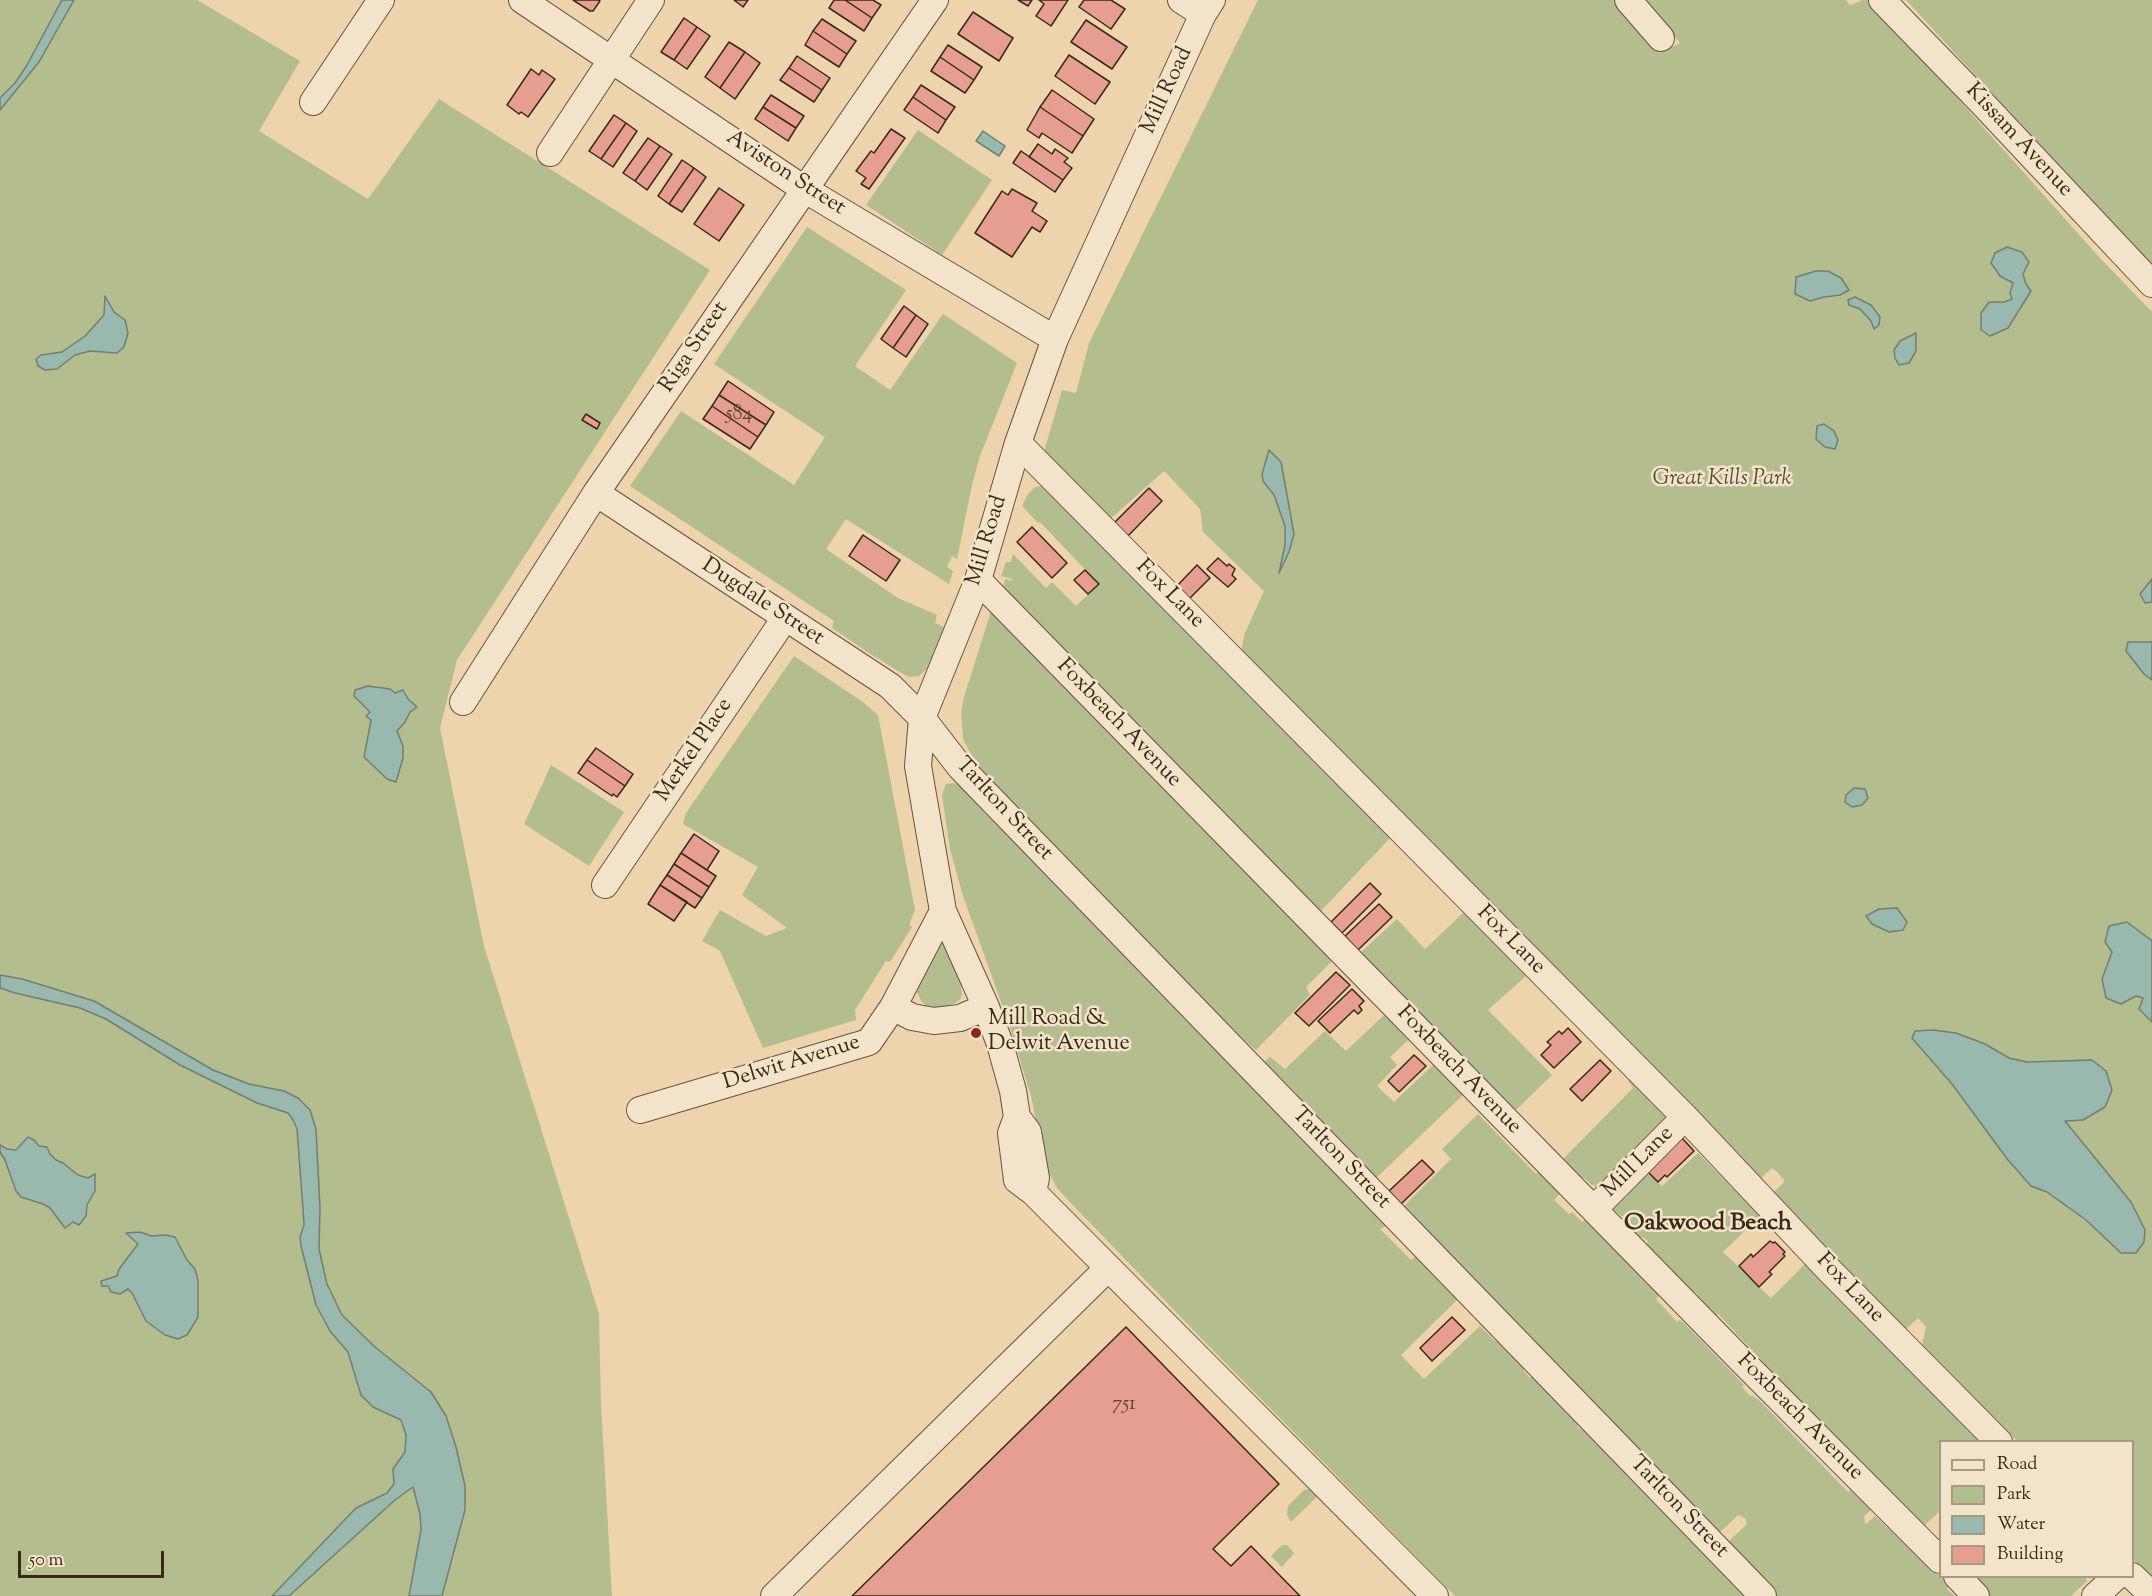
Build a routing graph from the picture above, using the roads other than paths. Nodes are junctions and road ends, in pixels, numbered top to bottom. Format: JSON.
{"nodes":[{"id":1,"x":381,"y":0,"type":"edge"},
{"id":2,"x":522,"y":0,"type":"edge"},
{"id":3,"x":651,"y":0,"type":"edge"},
{"id":4,"x":935,"y":0,"type":"edge"},
{"id":5,"x":1181,"y":0,"type":"edge"},
{"id":6,"x":1628,"y":0,"type":"edge"},
{"id":7,"x":1882,"y":0,"type":"edge"},
{"id":8,"x":1208,"y":7,"type":"edge"},
{"id":9,"x":1661,"y":38,"type":"dead end"},
{"id":10,"x":611,"y":58,"type":"junction"},
{"id":11,"x":313,"y":102,"type":"dead end"},
{"id":12,"x":550,"y":153,"type":"dead end"},
{"id":13,"x":804,"y":189,"type":"junction"},
{"id":14,"x":2152,"y":284,"type":"edge"},
{"id":15,"x":1055,"y":339,"type":"junction"},
{"id":16,"x":1018,"y":442,"type":"junction"},
{"id":17,"x":596,"y":494,"type":"junction"},
{"id":18,"x":978,"y":580,"type":"junction"},
{"id":19,"x":785,"y":618,"type":"junction"},
{"id":20,"x":463,"y":702,"type":"dead end"},
{"id":21,"x":922,"y":718,"type":"junction"},
{"id":22,"x":605,"y":885,"type":"dead end"},
{"id":23,"x":943,"y":911,"type":"junction"},
{"id":24,"x":893,"y":1007,"type":"junction"},
{"id":25,"x":986,"y":1007,"type":"junction"},
{"id":26,"x":640,"y":1110,"type":"dead end"},
{"id":27,"x":1017,"y":1117,"type":"junction"},
{"id":28,"x":1685,"y":1118,"type":"junction"},
{"id":29,"x":1033,"y":1192,"type":"junction"},
{"id":30,"x":1594,"y":1209,"type":"junction"},
{"id":31,"x":1108,"y":1268,"type":"junction"},
{"id":32,"x":1997,"y":1440,"type":"edge"},
{"id":33,"x":1939,"y":1558,"type":"edge"},
{"id":34,"x":2134,"y":1577,"type":"edge"},
{"id":35,"x":1959,"y":1578,"type":"edge"},
{"id":36,"x":2115,"y":1578,"type":"edge"},
{"id":37,"x":2152,"y":1595,"type":"edge"},
{"id":38,"x":774,"y":1596,"type":"edge"},
{"id":39,"x":1436,"y":1596,"type":"edge"},
{"id":40,"x":1763,"y":1596,"type":"edge"},
{"id":41,"x":1976,"y":1596,"type":"edge"},
{"id":42,"x":2095,"y":1596,"type":"edge"}],
"edges":[{"from":1,"to":11,"type":"street"},
{"from":2,"to":10,"type":"street","name":"Aviston Street"},
{"from":3,"to":10,"type":"street"},
{"from":4,"to":13,"type":"street","name":"Riga Street"},
{"from":5,"to":8,"type":"street"},
{"from":6,"to":9,"type":"street"},
{"from":7,"to":14,"type":"street","name":"Kissam Avenue"},
{"from":8,"to":15,"type":"street","name":"Mill Road"},
{"from":10,"to":12,"type":"street"},
{"from":10,"to":13,"type":"street","name":"Aviston Street"},
{"from":13,"to":15,"type":"street","name":"Aviston Street"},
{"from":13,"to":17,"type":"street","name":"Riga Street"},
{"from":15,"to":16,"type":"street","name":"Mill Road"},
{"from":16,"to":18,"type":"street","name":"Mill Road"},
{"from":16,"to":28,"type":"street","name":"Fox Lane"},
{"from":17,"to":19,"type":"street","name":"Dugdale Street"},
{"from":17,"to":20,"type":"street","name":"Riga Street"},
{"from":18,"to":21,"type":"street","name":"Mill Road"},
{"from":18,"to":30,"type":"street","name":"Foxbeach Avenue"},
{"from":19,"to":21,"type":"street","name":"Dugdale Street"},
{"from":19,"to":22,"type":"street","name":"Merkel Place"},
{"from":21,"to":23,"type":"street","name":"Mill Road"},
{"from":21,"to":40,"type":"street","name":"Tarlton Street"},
{"from":23,"to":24,"type":"street","name":"Delwit Avenue"},
{"from":23,"to":25,"type":"street","name":"Mill Road"},
{"from":24,"to":25,"type":"street"},
{"from":24,"to":26,"type":"street","name":"Delwit Avenue"},
{"from":25,"to":27,"type":"street","name":"Mill Road"},
{"from":27,"to":29,"type":"street"},
{"from":27,"to":29,"type":"street"},
{"from":28,"to":30,"type":"street","name":"Mill Lane"},
{"from":28,"to":32,"type":"street","name":"Fox Lane"},
{"from":29,"to":31,"type":"street"},
{"from":30,"to":33,"type":"street","name":"Foxbeach Avenue"},
{"from":31,"to":38,"type":"street"},
{"from":31,"to":39,"type":"street"},
{"from":34,"to":37,"type":"street"},
{"from":35,"to":41,"type":"street"},
{"from":36,"to":42,"type":"street"}]}
